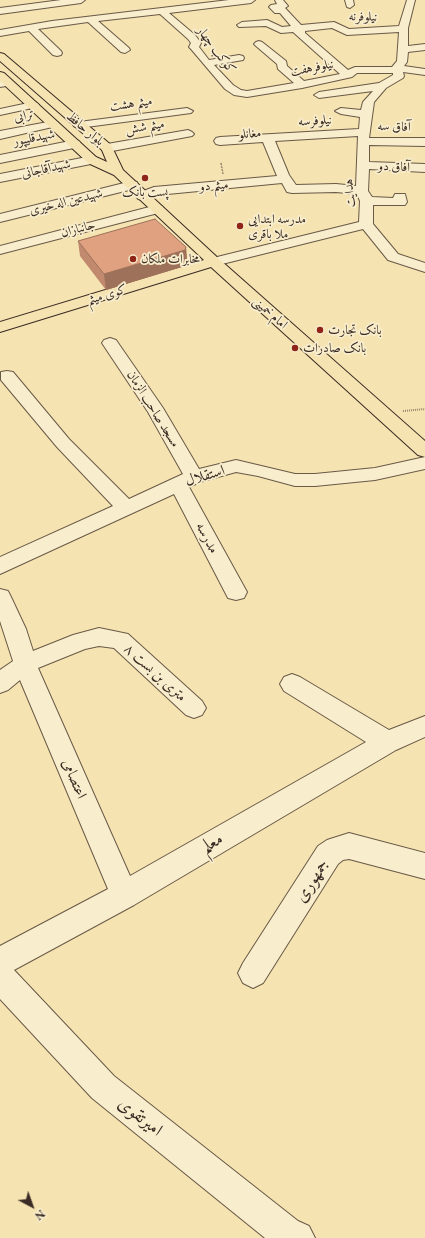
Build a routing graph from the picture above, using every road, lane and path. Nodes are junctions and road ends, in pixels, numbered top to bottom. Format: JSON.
{"nodes":[{"id":1,"x":81,"y":0,"type":"edge"},
{"id":2,"x":251,"y":0,"type":"edge"},
{"id":3,"x":279,"y":0,"type":"edge"},
{"id":4,"x":411,"y":0,"type":"edge"},
{"id":5,"x":220,"y":2,"type":"edge"},
{"id":6,"x":73,"y":8,"type":"dead end"},
{"id":7,"x":0,"y":11,"type":"edge"},
{"id":8,"x":162,"y":11,"type":"junction"},
{"id":9,"x":231,"y":12,"type":"dead end"},
{"id":10,"x":91,"y":20,"type":"junction"},
{"id":11,"x":52,"y":24,"type":"junction"},
{"id":12,"x":242,"y":25,"type":"dead end"},
{"id":13,"x":408,"y":26,"type":"junction"},
{"id":14,"x":31,"y":28,"type":"junction"},
{"id":15,"x":299,"y":28,"type":"junction"},
{"id":16,"x":0,"y":33,"type":"edge"},
{"id":17,"x":259,"y":44,"type":"dead end"},
{"id":18,"x":400,"y":45,"type":"junction"},
{"id":19,"x":425,"y":47,"type":"edge"},
{"id":20,"x":125,"y":50,"type":"dead end"},
{"id":21,"x":57,"y":53,"type":"dead end"},
{"id":22,"x":0,"y":56,"type":"edge"},
{"id":23,"x":239,"y":58,"type":"dead end"},
{"id":24,"x":207,"y":63,"type":"junction"},
{"id":25,"x":397,"y":69,"type":"junction"},
{"id":26,"x":425,"y":72,"type":"edge"},
{"id":27,"x":348,"y":75,"type":"junction"},
{"id":28,"x":3,"y":81,"type":"edge"},
{"id":29,"x":302,"y":85,"type":"junction"},
{"id":30,"x":382,"y":86,"type":"junction"},
{"id":31,"x":231,"y":89,"type":"joint"},
{"id":32,"x":311,"y":96,"type":"dead end"},
{"id":33,"x":33,"y":105,"type":"junction"},
{"id":34,"x":341,"y":108,"type":"dead end"},
{"id":35,"x":368,"y":108,"type":"junction"},
{"id":36,"x":187,"y":110,"type":"dead end"},
{"id":37,"x":0,"y":112,"type":"edge"},
{"id":38,"x":53,"y":124,"type":"junction"},
{"id":39,"x":79,"y":125,"type":"junction"},
{"id":40,"x":188,"y":134,"type":"dead end"},
{"id":41,"x":0,"y":135,"type":"edge"},
{"id":42,"x":363,"y":136,"type":"junction"},
{"id":43,"x":220,"y":141,"type":"dead end"},
{"id":44,"x":269,"y":142,"type":"junction"},
{"id":45,"x":425,"y":142,"type":"edge"},
{"id":46,"x":74,"y":144,"type":"junction"},
{"id":47,"x":107,"y":148,"type":"junction"},
{"id":48,"x":231,"y":150,"type":"dead end"},
{"id":49,"x":0,"y":159,"type":"edge"},
{"id":50,"x":92,"y":160,"type":"junction"},
{"id":51,"x":362,"y":165,"type":"junction"},
{"id":52,"x":425,"y":168,"type":"edge"},
{"id":53,"x":118,"y":172,"type":"junction"},
{"id":54,"x":0,"y":178,"type":"edge"},
{"id":55,"x":289,"y":184,"type":"junction"},
{"id":56,"x":132,"y":186,"type":"junction"},
{"id":57,"x":143,"y":196,"type":"junction"},
{"id":58,"x":365,"y":196,"type":"junction"},
{"id":59,"x":400,"y":197,"type":"dead end"},
{"id":60,"x":157,"y":209,"type":"junction"},
{"id":61,"x":0,"y":218,"type":"edge"},
{"id":62,"x":366,"y":224,"type":"junction"},
{"id":63,"x":0,"y":250,"type":"edge"},
{"id":64,"x":214,"y":262,"type":"junction"},
{"id":65,"x":425,"y":268,"type":"edge"},
{"id":66,"x":0,"y":327,"type":"edge"},
{"id":67,"x":110,"y":343,"type":"dead end"},
{"id":68,"x":7,"y":376,"type":"dead end"},
{"id":69,"x":425,"y":451,"type":"edge"},
{"id":70,"x":425,"y":463,"type":"edge"},
{"id":71,"x":186,"y":481,"type":"junction"},
{"id":72,"x":126,"y":508,"type":"junction"},
{"id":73,"x":0,"y":566,"type":"edge"},
{"id":74,"x":236,"y":592,"type":"dead end"},
{"id":75,"x":0,"y":597,"type":"edge"},
{"id":76,"x":25,"y":664,"type":"junction"},
{"id":77,"x":0,"y":683,"type":"edge"},
{"id":78,"x":292,"y":684,"type":"dead end"},
{"id":79,"x":194,"y":708,"type":"dead end"},
{"id":80,"x":425,"y":726,"type":"edge"},
{"id":81,"x":386,"y":742,"type":"junction"},
{"id":82,"x":425,"y":866,"type":"edge"},
{"id":83,"x":124,"y":895,"type":"junction"},
{"id":84,"x":0,"y":962,"type":"edge"},
{"id":85,"x":253,"y":973,"type":"dead end"},
{"id":86,"x":0,"y":977,"type":"edge"},
{"id":87,"x":297,"y":1238,"type":"edge"}],
"edges":[{"from":1,"to":7,"type":"street"},
{"from":2,"to":5,"type":"street"},
{"from":3,"to":15,"type":"street"},
{"from":4,"to":13,"type":"street","name":"هدایت"},
{"from":5,"to":8,"type":"street"},
{"from":5,"to":9,"type":"street"},
{"from":6,"to":11,"type":"street"},
{"from":8,"to":10,"type":"street"},
{"from":8,"to":24,"type":"street","name":"کوکب چهار"},
{"from":10,"to":11,"type":"street"},
{"from":10,"to":20,"type":"street"},
{"from":11,"to":14,"type":"street"},
{"from":12,"to":15,"type":"street","name":"نیلوفرنه"},
{"from":13,"to":15,"type":"street","name":"نیلوفرنه"},
{"from":13,"to":18,"type":"street","name":"هدایت"},
{"from":14,"to":16,"type":"street"},
{"from":14,"to":21,"type":"street"},
{"from":15,"to":27,"type":"street"},
{"from":17,"to":29,"type":"street"},
{"from":18,"to":19,"type":"street"},
{"from":18,"to":25,"type":"street","name":"هدایت"},
{"from":22,"to":39,"type":"main road","name":"بلوار حافظ"},
{"from":23,"to":24,"type":"street"},
{"from":24,"to":31,"type":"street","name":"کوکب چهار"},
{"from":25,"to":26,"type":"street","name":"نیلوفرهفت"},
{"from":25,"to":27,"type":"street","name":"نیلوفرهفت"},
{"from":25,"to":30,"type":"street","name":"هدایت"},
{"from":27,"to":29,"type":"street","name":"نیلوفرهفت"},
{"from":28,"to":33,"type":"main road","name":"بلوار حافظ"},
{"from":29,"to":31,"type":"street","name":"نیلوفرهفت"},
{"from":30,"to":32,"type":"street"},
{"from":30,"to":35,"type":"street","name":"هدایت"},
{"from":33,"to":37,"type":"street"},
{"from":33,"to":38,"type":"main road","name":"بلوار حافظ"},
{"from":34,"to":35,"type":"street"},
{"from":35,"to":42,"type":"street","name":"هدایت"},
{"from":36,"to":39,"type":"street","name":"میثم هشت"},
{"from":38,"to":41,"type":"street","name":"ترابی"},
{"from":38,"to":46,"type":"main road","name":"بلوار حافظ"},
{"from":39,"to":47,"type":"main road","name":"بلوار حافظ"},
{"from":40,"to":47,"type":"street","name":"میثم شش"},
{"from":42,"to":44,"type":"street","name":"نیلوفرسه"},
{"from":42,"to":45,"type":"street","name":"آفاق سه"},
{"from":42,"to":51,"type":"street","name":"هدایت"},
{"from":43,"to":44,"type":"street"},
{"from":44,"to":48,"type":"street","name":"مغانلو"},
{"from":44,"to":55,"type":"street"},
{"from":46,"to":49,"type":"street","name":"شهیدقلیپور"},
{"from":46,"to":50,"type":"main road","name":"بلوار حافظ"},
{"from":47,"to":53,"type":"main road","name":"بلوار حافظ"},
{"from":50,"to":53,"type":"main road","name":"بلوار حافظ"},
{"from":50,"to":54,"type":"street","name":"شهیدآقاجانی"},
{"from":51,"to":52,"type":"street","name":"آفاق دو"},
{"from":51,"to":58,"type":"street","name":"هدایت"},
{"from":53,"to":56,"type":"main road","name":"امام خمینی"},
{"from":55,"to":57,"type":"street","name":"میثم دو"},
{"from":55,"to":58,"type":"street","name":"میثم دو"},
{"from":56,"to":57,"type":"main road","name":"امام خمینی"},
{"from":56,"to":61,"type":"street","name":"شهیدعین اله خیری"},
{"from":57,"to":60,"type":"main road","name":"امام خمینی"},
{"from":58,"to":59,"type":"street","name":"میثم دو"},
{"from":58,"to":62,"type":"street","name":"هدایت"},
{"from":60,"to":63,"type":"street","name":"جانبازان"},
{"from":60,"to":64,"type":"main road","name":"امام خمینی"},
{"from":62,"to":64,"type":"street","name":"هدایت"},
{"from":62,"to":65,"type":"street"},
{"from":64,"to":66,"type":"main road","name":"کوی میثم"},
{"from":64,"to":69,"type":"main road","name":"امام خمینی"},
{"from":67,"to":71,"type":"street","name":"مسجد صاحب الزمان"},
{"from":68,"to":72,"type":"street"},
{"from":70,"to":71,"type":"street","name":"استقلال"},
{"from":71,"to":72,"type":"street","name":"استقلال"},
{"from":71,"to":74,"type":"street","name":"مدرسه"},
{"from":72,"to":73,"type":"street","name":"استقلال"},
{"from":75,"to":76,"type":"street","name":"اعتصامی"},
{"from":76,"to":77,"type":"street","name":"۸ متری بن بست"},
{"from":76,"to":79,"type":"street","name":"۸ متری بن بست"},
{"from":76,"to":83,"type":"street","name":"اعتصامی"},
{"from":78,"to":81,"type":"street"},
{"from":80,"to":81,"type":"street","name":"معلم"},
{"from":81,"to":83,"type":"street","name":"معلم"},
{"from":82,"to":85,"type":"street","name":"جمهوری"},
{"from":83,"to":84,"type":"street","name":"معلم"},
{"from":86,"to":87,"type":"street","name":"امیرتقوی"}]}
